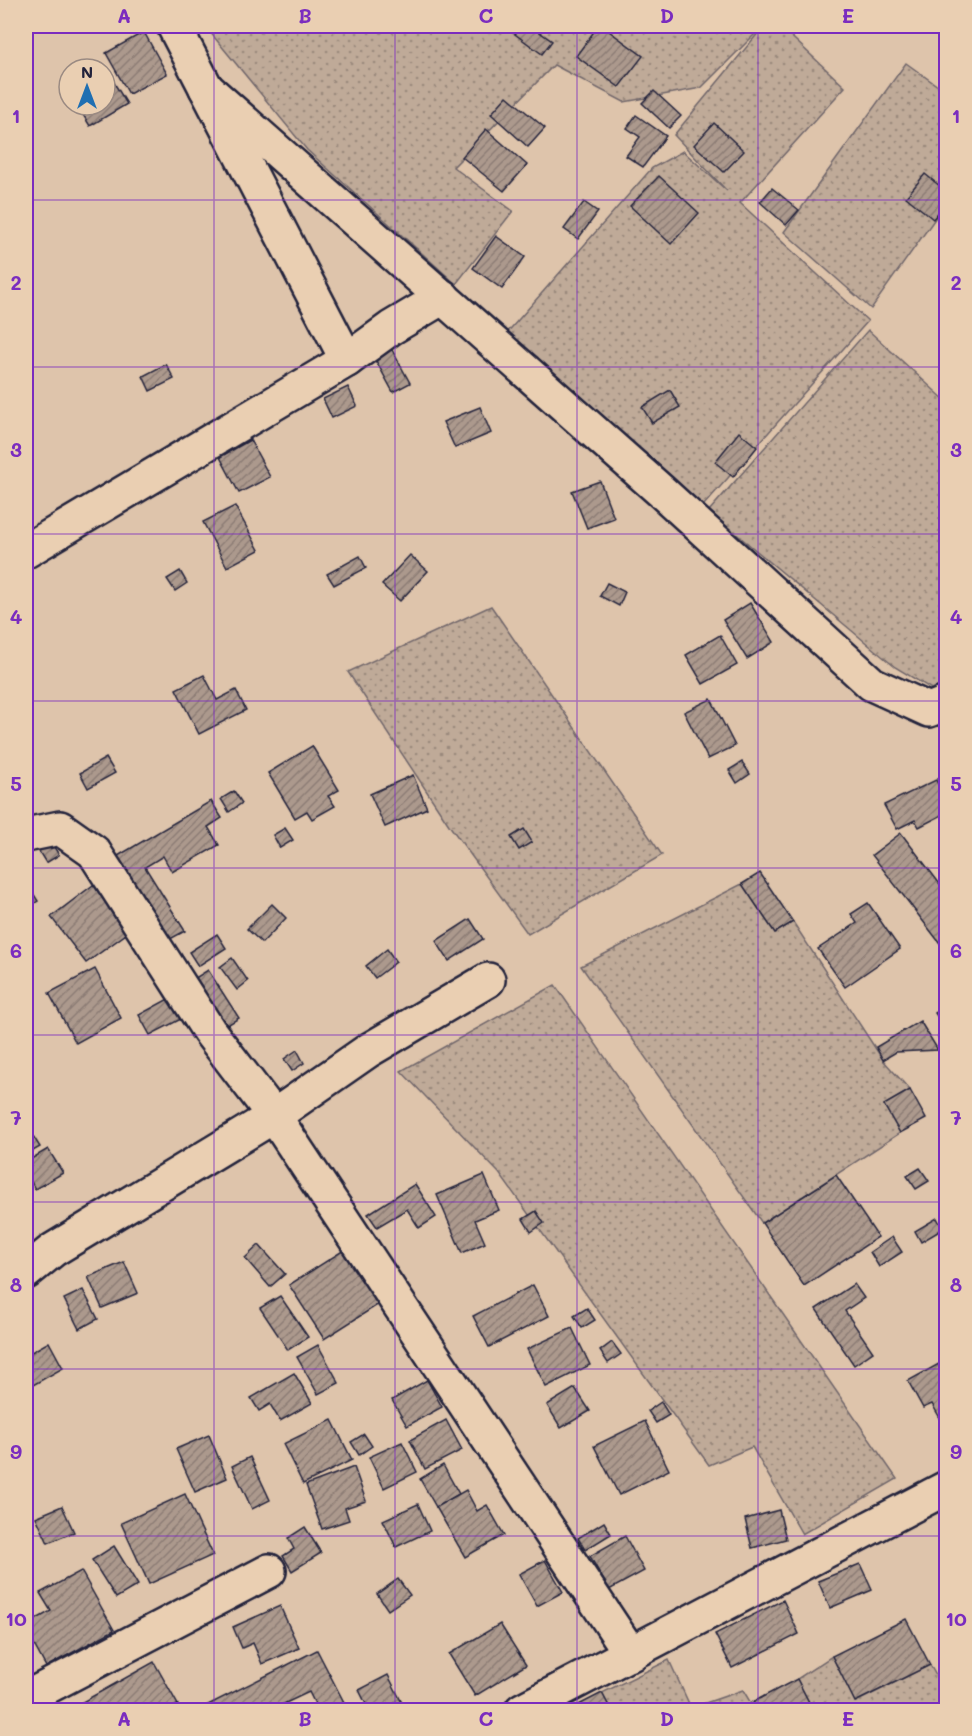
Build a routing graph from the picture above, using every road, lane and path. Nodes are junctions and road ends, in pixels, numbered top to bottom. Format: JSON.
{"nodes":[{"id":1,"x":174,"y":26,"type":"edge"},
{"id":2,"x":206,"y":88,"type":"junction"},
{"id":3,"x":443,"y":297,"type":"junction"},
{"id":4,"x":347,"y":360,"type":"junction"},
{"id":5,"x":26,"y":551,"type":"edge"},
{"id":6,"x":946,"y":703,"type":"edge"},
{"id":7,"x":26,"y":834,"type":"edge"},
{"id":8,"x":488,"y":980,"type":"dead end"},
{"id":9,"x":274,"y":1116,"type":"junction"},
{"id":10,"x":26,"y":1272,"type":"edge"},
{"id":11,"x":946,"y":1488,"type":"edge"},
{"id":12,"x":269,"y":1571,"type":"dead end"},
{"id":13,"x":631,"y":1654,"type":"junction"},
{"id":14,"x":26,"y":1698,"type":"edge"},
{"id":15,"x":522,"y":1710,"type":"edge"}],
"edges":[{"from":1,"to":2,"type":"street"},
{"from":2,"to":3,"type":"street"},
{"from":2,"to":4,"type":"street"},
{"from":3,"to":4,"type":"street"},
{"from":3,"to":6,"type":"street"},
{"from":4,"to":5,"type":"street"},
{"from":7,"to":9,"type":"street"},
{"from":8,"to":9,"type":"street"},
{"from":9,"to":10,"type":"street"},
{"from":9,"to":13,"type":"street"},
{"from":11,"to":13,"type":"street"},
{"from":12,"to":14,"type":"street"},
{"from":13,"to":15,"type":"street"}]}
